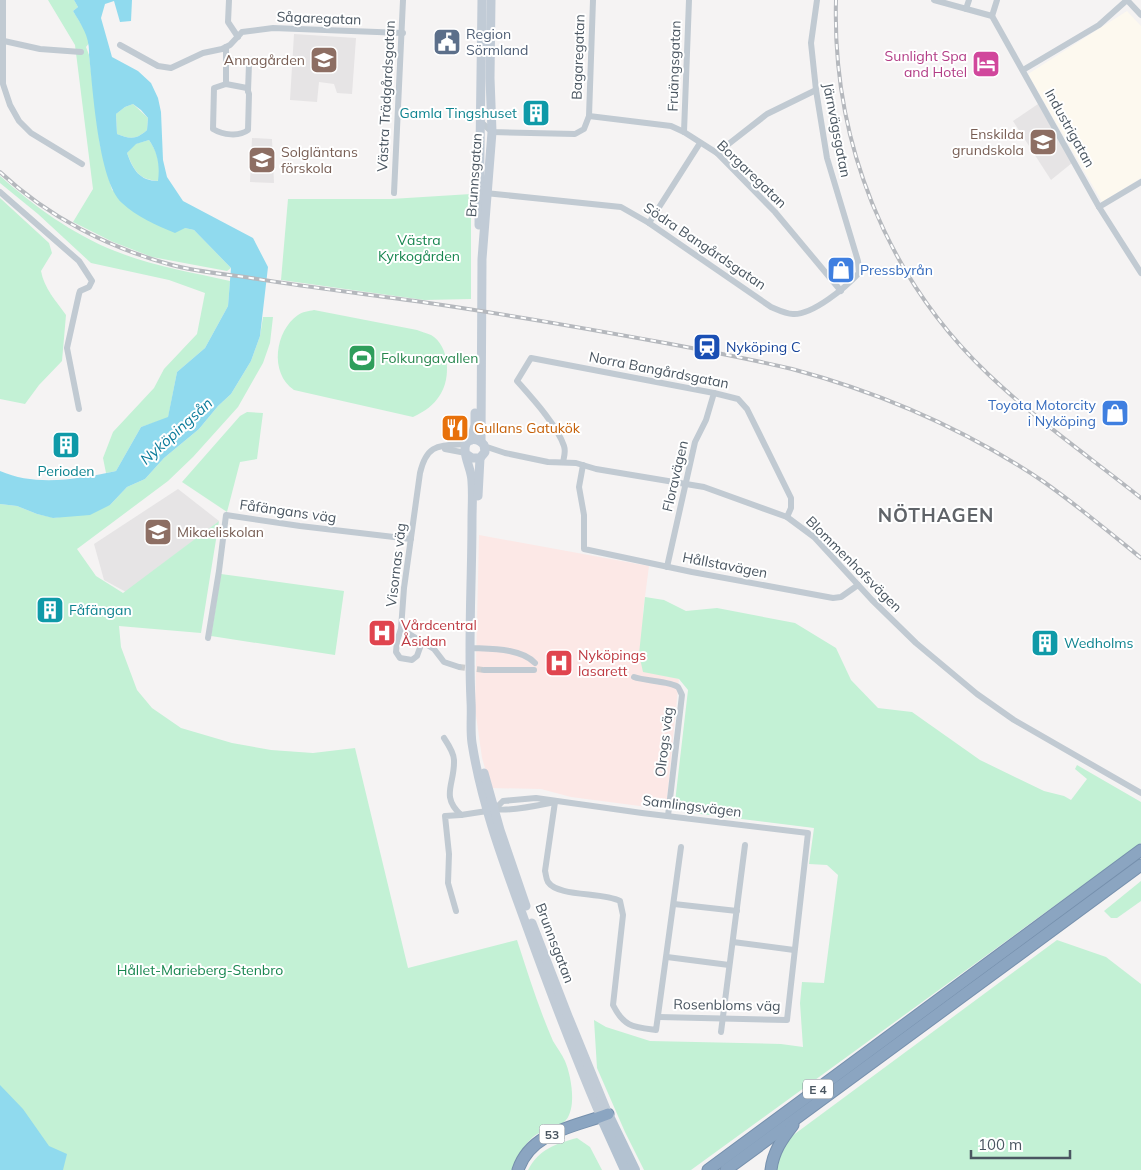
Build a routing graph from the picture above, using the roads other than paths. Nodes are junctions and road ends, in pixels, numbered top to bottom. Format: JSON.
{"nodes":[{"id":1,"x":3,"y":0,"type":"edge"},
{"id":2,"x":229,"y":0,"type":"edge"},
{"id":3,"x":403,"y":0,"type":"edge"},
{"id":4,"x":482,"y":0,"type":"edge"},
{"id":5,"x":491,"y":0,"type":"edge"},
{"id":6,"x":593,"y":0,"type":"edge"},
{"id":7,"x":689,"y":0,"type":"edge"},
{"id":8,"x":817,"y":0,"type":"edge"},
{"id":9,"x":934,"y":0,"type":"edge"},
{"id":10,"x":969,"y":0,"type":"edge"},
{"id":11,"x":997,"y":0,"type":"edge"},
{"id":12,"x":1127,"y":0,"type":"edge"},
{"id":13,"x":966,"y":9,"type":"junction"},
{"id":14,"x":1141,"y":15,"type":"edge"},
{"id":15,"x":992,"y":16,"type":"junction"},
{"id":16,"x":402,"y":33,"type":"junction"},
{"id":17,"x":238,"y":37,"type":"junction"},
{"id":18,"x":4,"y":41,"type":"junction"},
{"id":19,"x":120,"y":45,"type":"dead end"},
{"id":20,"x":226,"y":47,"type":"junction"},
{"id":21,"x":81,"y":52,"type":"dead end"},
{"id":22,"x":226,"y":60,"type":"junction"},
{"id":23,"x":1023,"y":70,"type":"junction"},
{"id":24,"x":2,"y":84,"type":"edge"},
{"id":25,"x":226,"y":84,"type":"junction"},
{"id":26,"x":816,"y":90,"type":"junction"},
{"id":27,"x":248,"y":91,"type":"junction"},
{"id":28,"x":589,"y":116,"type":"junction"},
{"id":29,"x":481,"y":122,"type":"junction"},
{"id":30,"x":492,"y":132,"type":"junction"},
{"id":31,"x":684,"y":132,"type":"junction"},
{"id":32,"x":700,"y":143,"type":"junction"},
{"id":33,"x":717,"y":153,"type":"junction"},
{"id":34,"x":82,"y":164,"type":"dead end"},
{"id":35,"x":1141,"y":182,"type":"edge"},
{"id":36,"x":0,"y":192,"type":"edge"},
{"id":37,"x":394,"y":193,"type":"dead end"},
{"id":38,"x":483,"y":193,"type":"junction"},
{"id":39,"x":1099,"y":207,"type":"junction"},
{"id":40,"x":649,"y":223,"type":"junction"},
{"id":41,"x":858,"y":261,"type":"joint"},
{"id":42,"x":1141,"y":273,"type":"edge"},
{"id":43,"x":841,"y":291,"type":"junction"},
{"id":44,"x":714,"y":392,"type":"junction"},
{"id":45,"x":79,"y":409,"type":"dead end"},
{"id":46,"x":467,"y":448,"type":"junction"},
{"id":47,"x":482,"y":450,"type":"junction"},
{"id":48,"x":563,"y":462,"type":"junction"},
{"id":49,"x":583,"y":465,"type":"junction"},
{"id":50,"x":686,"y":484,"type":"junction"},
{"id":51,"x":787,"y":517,"type":"junction"},
{"id":52,"x":411,"y":539,"type":"junction"},
{"id":53,"x":667,"y":567,"type":"junction"},
{"id":54,"x":473,"y":569,"type":"junction"},
{"id":55,"x":858,"y":584,"type":"junction"},
{"id":56,"x":401,"y":629,"type":"junction"},
{"id":57,"x":208,"y":638,"type":"dead end"},
{"id":58,"x":422,"y":642,"type":"junction"},
{"id":59,"x":471,"y":648,"type":"junction"},
{"id":60,"x":460,"y":667,"type":"tunnel mouth"},
{"id":61,"x":484,"y":670,"type":"tunnel mouth"},
{"id":62,"x":634,"y":677,"type":"dead end"},
{"id":63,"x":444,"y":738,"type":"dead end"},
{"id":64,"x":1141,"y":793,"type":"edge"},
{"id":65,"x":555,"y":802,"type":"junction"},
{"id":66,"x":491,"y":810,"type":"junction"},
{"id":67,"x":462,"y":815,"type":"junction"},
{"id":68,"x":668,"y":816,"type":"junction"},
{"id":69,"x":745,"y":845,"type":"dead end"},
{"id":70,"x":682,"y":846,"type":"dead end"},
{"id":71,"x":1141,"y":850,"type":"edge"},
{"id":72,"x":805,"y":852,"type":"joint"},
{"id":73,"x":1141,"y":865,"type":"edge"},
{"id":74,"x":674,"y":904,"type":"junction"},
{"id":75,"x":456,"y":911,"type":"dead end"},
{"id":76,"x":737,"y":911,"type":"junction"},
{"id":77,"x":733,"y":942,"type":"junction"},
{"id":78,"x":794,"y":950,"type":"junction"},
{"id":79,"x":667,"y":957,"type":"junction"},
{"id":80,"x":729,"y":965,"type":"junction"},
{"id":81,"x":659,"y":1016,"type":"junction"},
{"id":82,"x":723,"y":1018,"type":"junction"},
{"id":83,"x":722,"y":1032,"type":"dead end"},
{"id":84,"x":604,"y":1115,"type":"junction"},
{"id":85,"x":800,"y":1115,"type":"junction"},
{"id":86,"x":518,"y":1170,"type":"edge"},
{"id":87,"x":624,"y":1170,"type":"edge"},
{"id":88,"x":635,"y":1170,"type":"edge"},
{"id":89,"x":708,"y":1170,"type":"edge"},
{"id":90,"x":726,"y":1170,"type":"edge"},
{"id":91,"x":771,"y":1170,"type":"edge"}],
"edges":[{"from":1,"to":18,"type":"street"},
{"from":2,"to":17,"type":"street"},
{"from":3,"to":16,"type":"street","name":"Västra Trädgårdsgatan"},
{"from":4,"to":29,"type":"main road","name":"Brunnsgatan"},
{"from":5,"to":30,"type":"main road","name":"Brunnsgatan"},
{"from":6,"to":28,"type":"street","name":"Bagaregatan"},
{"from":7,"to":31,"type":"street","name":"Fruängsgatan"},
{"from":8,"to":26,"type":"street","name":"Järnvägsgatan"},
{"from":9,"to":13,"type":"street"},
{"from":10,"to":13,"type":"street"},
{"from":11,"to":15,"type":"street"},
{"from":12,"to":14,"type":"street"},
{"from":12,"to":23,"type":"street"},
{"from":13,"to":15,"type":"street"},
{"from":15,"to":23,"type":"street","name":"Industrigatan"},
{"from":16,"to":17,"type":"street","name":"Sågaregatan"},
{"from":16,"to":37,"type":"street","name":"Västra Trädgårdsgatan"},
{"from":17,"to":20,"type":"street"},
{"from":18,"to":21,"type":"street"},
{"from":18,"to":24,"type":"street"},
{"from":19,"to":20,"type":"street"},
{"from":20,"to":22,"type":"street"},
{"from":22,"to":25,"type":"street"},
{"from":22,"to":27,"type":"street"},
{"from":23,"to":39,"type":"street","name":"Industrigatan"},
{"from":24,"to":34,"type":"street"},
{"from":25,"to":27,"type":"street"},
{"from":25,"to":27,"type":"street"},
{"from":26,"to":33,"type":"street"},
{"from":26,"to":41,"type":"street","name":"Järnvägsgatan"},
{"from":28,"to":30,"type":"street"},
{"from":28,"to":31,"type":"street","name":"Borgaregatan"},
{"from":29,"to":30,"type":"street"},
{"from":29,"to":38,"type":"main road","name":"Brunnsgatan"},
{"from":30,"to":38,"type":"main road","name":"Brunnsgatan"},
{"from":31,"to":32,"type":"street","name":"Borgaregatan"},
{"from":32,"to":33,"type":"street","name":"Borgaregatan"},
{"from":32,"to":40,"type":"street"},
{"from":33,"to":43,"type":"street","name":"Borgaregatan"},
{"from":35,"to":39,"type":"street"},
{"from":36,"to":45,"type":"street"},
{"from":38,"to":40,"type":"street","name":"Södra Bangårdsgatan"},
{"from":38,"to":46,"type":"main road","name":"Brunnsgatan"},
{"from":38,"to":47,"type":"main road","name":"Brunnsgatan"},
{"from":39,"to":42,"type":"street","name":"Industrigatan"},
{"from":40,"to":43,"type":"street","name":"Södra Bangårdsgatan"},
{"from":41,"to":43,"type":"street","name":"Södra Bangårdsgatan"},
{"from":44,"to":48,"type":"street","name":"Norra Bangårdsgatan"},
{"from":44,"to":50,"type":"street","name":"Floravägen"},
{"from":44,"to":51,"type":"street","name":"Norra Bangårdsgatan"},
{"from":46,"to":47,"type":"main road"},
{"from":46,"to":47,"type":"main road"},
{"from":46,"to":52,"type":"street","name":"Visornas väg"},
{"from":46,"to":54,"type":"main road","name":"Brunnsgatan"},
{"from":47,"to":48,"type":"street","name":"Blommenhofsvägen"},
{"from":47,"to":54,"type":"main road","name":"Brunnsgatan"},
{"from":48,"to":49,"type":"street","name":"Blommenhofsvägen"},
{"from":49,"to":50,"type":"street","name":"Blommenhofsvägen"},
{"from":49,"to":53,"type":"street","name":"Hållstavägen"},
{"from":50,"to":51,"type":"street","name":"Blommenhofsvägen"},
{"from":50,"to":53,"type":"street","name":"Floravägen"},
{"from":51,"to":55,"type":"street","name":"Blommenhofsvägen"},
{"from":52,"to":56,"type":"street","name":"Visornas väg"},
{"from":52,"to":57,"type":"street","name":"Fåfängans väg"},
{"from":53,"to":55,"type":"street","name":"Hållstavägen"},
{"from":54,"to":59,"type":"main road","name":"Brunnsgatan"},
{"from":55,"to":64,"type":"street","name":"Blommenhofsvägen"},
{"from":56,"to":58,"type":"street"},
{"from":56,"to":58,"type":"street","name":"Visornas väg"},
{"from":58,"to":60,"type":"street"},
{"from":59,"to":61,"type":"street"},
{"from":59,"to":66,"type":"main road","name":"Brunnsgatan"},
{"from":62,"to":68,"type":"street","name":"Olrogs väg"},
{"from":63,"to":67,"type":"street"},
{"from":65,"to":66,"type":"street","name":"Samlingsvägen"},
{"from":65,"to":66,"type":"street","name":"Samlingsvägen"},
{"from":65,"to":68,"type":"street","name":"Samlingsvägen"},
{"from":65,"to":81,"type":"street","name":"Rosenbloms väg"},
{"from":66,"to":67,"type":"street"},
{"from":66,"to":84,"type":"main road","name":"Brunnsgatan"},
{"from":67,"to":75,"type":"street"},
{"from":68,"to":72,"type":"street","name":"Samlingsvägen"},
{"from":69,"to":76,"type":"street"},
{"from":70,"to":74,"type":"street","name":"Rosenbloms väg"},
{"from":71,"to":89,"type":"highway","number":"E 4"},
{"from":72,"to":78,"type":"street","name":"Rosenbloms väg"},
{"from":73,"to":85,"type":"highway","number":"E 4"},
{"from":74,"to":76,"type":"street"},
{"from":74,"to":79,"type":"street","name":"Rosenbloms väg"},
{"from":76,"to":77,"type":"street"},
{"from":77,"to":78,"type":"street"},
{"from":77,"to":80,"type":"street"},
{"from":78,"to":82,"type":"street","name":"Rosenbloms väg"},
{"from":79,"to":80,"type":"street"},
{"from":79,"to":81,"type":"street","name":"Rosenbloms väg"},
{"from":80,"to":82,"type":"street"},
{"from":81,"to":82,"type":"street","name":"Rosenbloms väg"},
{"from":82,"to":83,"type":"street"},
{"from":84,"to":86,"type":"highway","number":"53"},
{"from":84,"to":87,"type":"main road","name":"Brunnsgatan"},
{"from":84,"to":88,"type":"main road","name":"Brunnsgatan"},
{"from":85,"to":90,"type":"highway","number":"E 4"},
{"from":85,"to":91,"type":"highway"}]}
